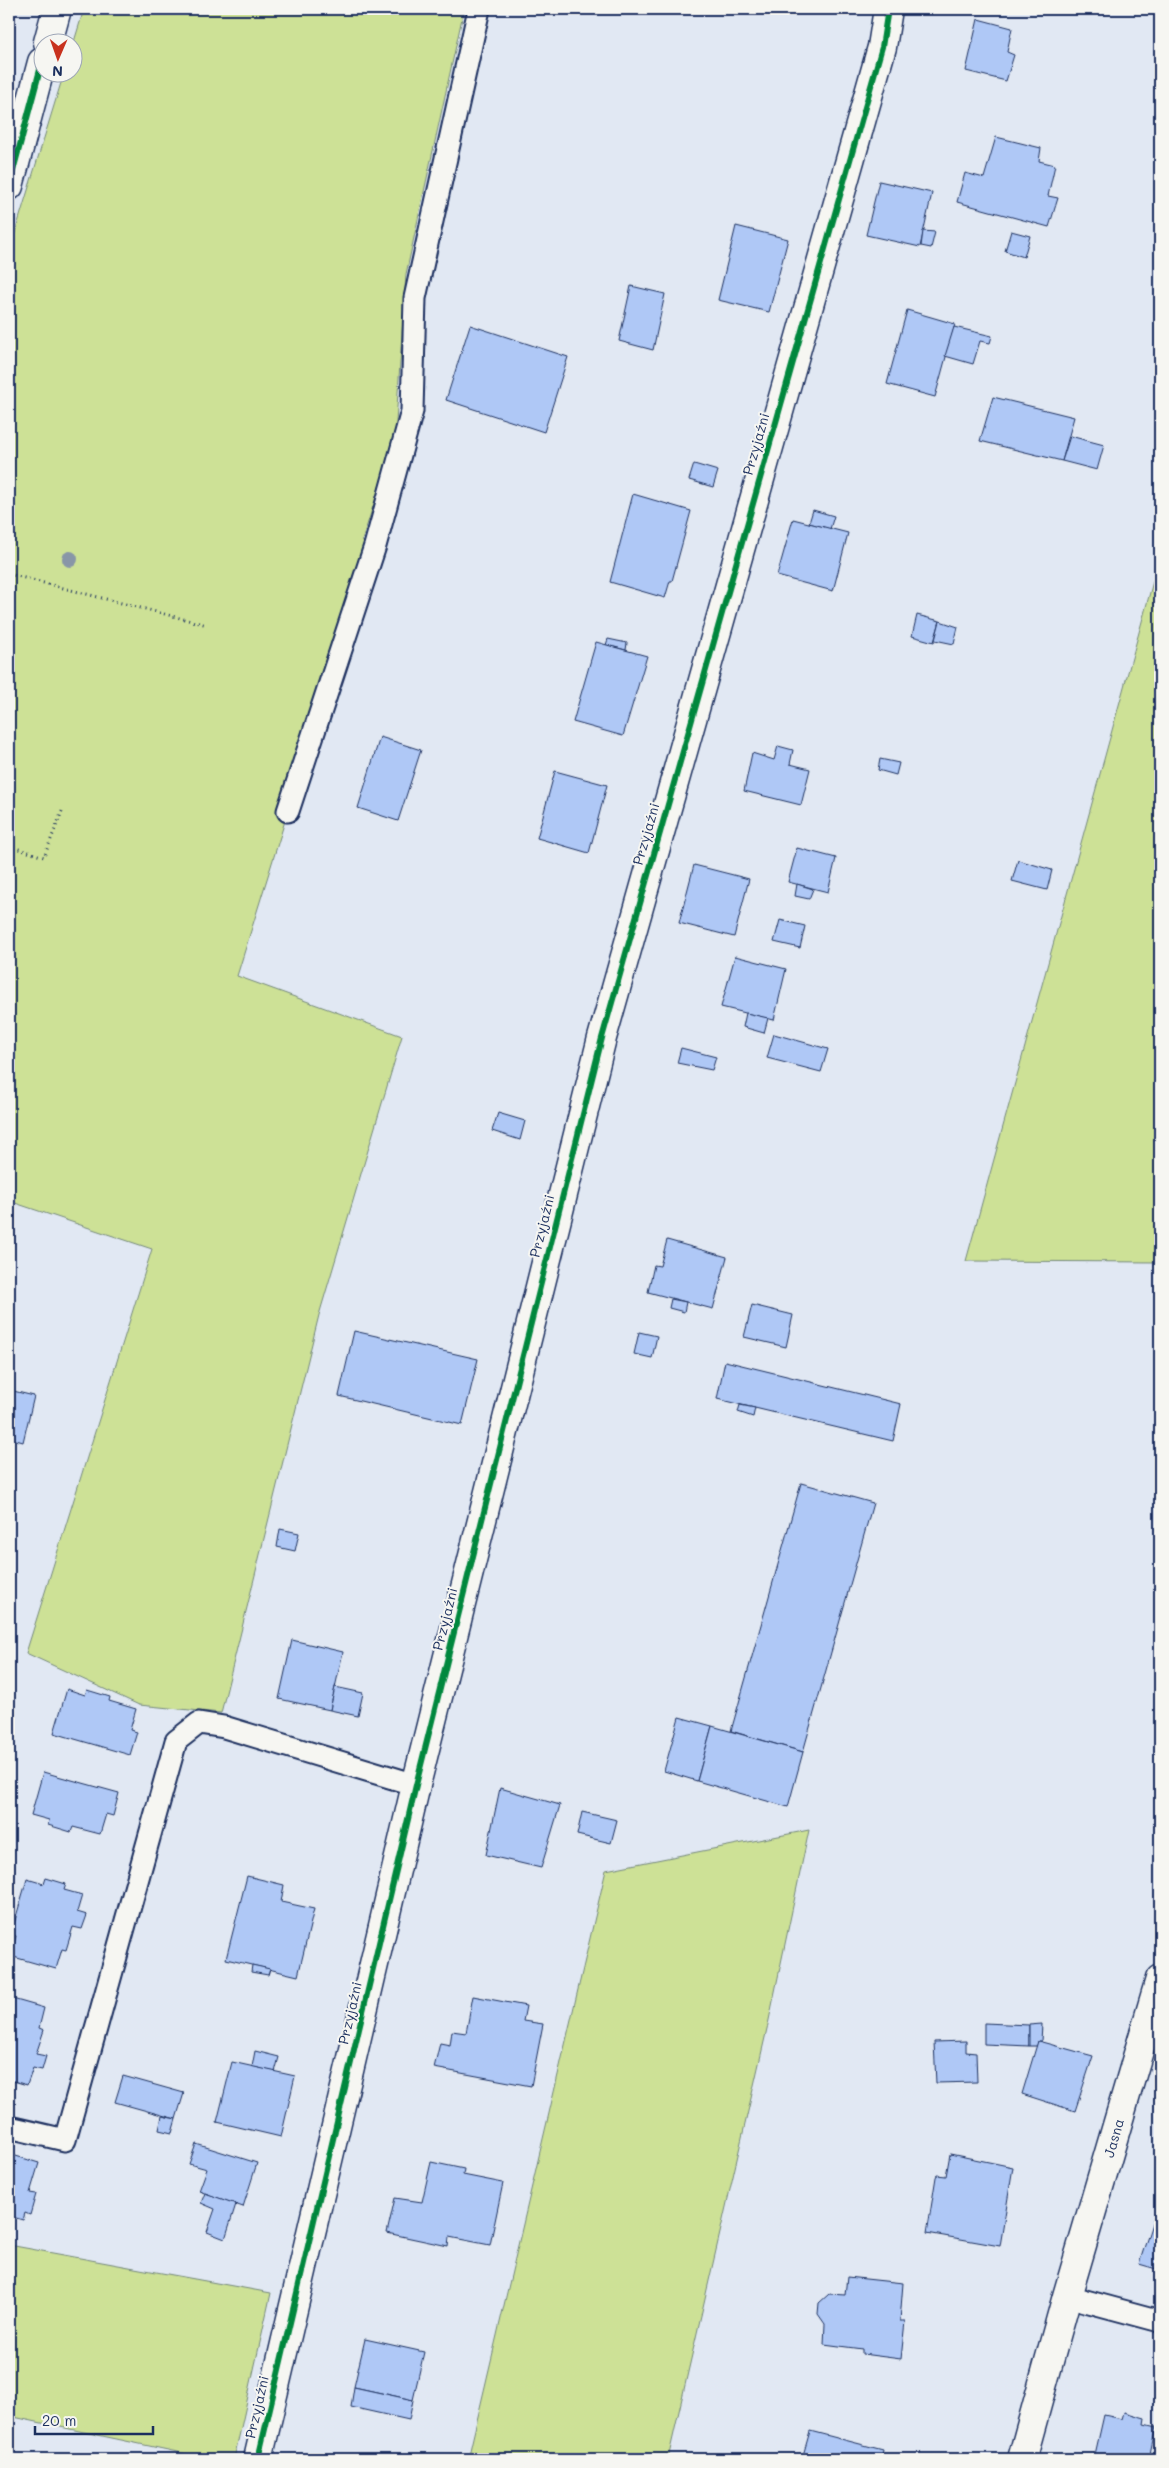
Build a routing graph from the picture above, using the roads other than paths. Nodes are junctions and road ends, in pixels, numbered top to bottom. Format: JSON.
{"nodes":[{"id":1,"x":57,"y":9,"type":"edge"},
{"id":2,"x":479,"y":9,"type":"edge"},
{"id":3,"x":888,"y":9,"type":"edge"},
{"id":4,"x":51,"y":32,"type":"edge"},
{"id":5,"x":37,"y":82,"type":"edge"},
{"id":6,"x":9,"y":186,"type":"edge"},
{"id":7,"x":288,"y":811,"type":"dead end"},
{"id":8,"x":416,"y":1785,"type":"junction"},
{"id":9,"x":1160,"y":1979,"type":"edge"},
{"id":10,"x":9,"y":2127,"type":"edge"},
{"id":11,"x":1067,"y":2296,"type":"junction"},
{"id":12,"x":1160,"y":2321,"type":"edge"},
{"id":13,"x":258,"y":2459,"type":"edge"},
{"id":14,"x":1022,"y":2459,"type":"edge"}],
"edges":[{"from":1,"to":4,"type":"street"},
{"from":2,"to":7,"type":"lane"},
{"from":3,"to":8,"type":"street","name":"Przyjaźni"},
{"from":5,"to":6,"type":"street"},
{"from":8,"to":10,"type":"lane"},
{"from":8,"to":13,"type":"street","name":"Przyjaźni"},
{"from":9,"to":11,"type":"street","name":"Jasna"},
{"from":11,"to":12,"type":"lane"},
{"from":11,"to":14,"type":"street","name":"Jasna"}]}
